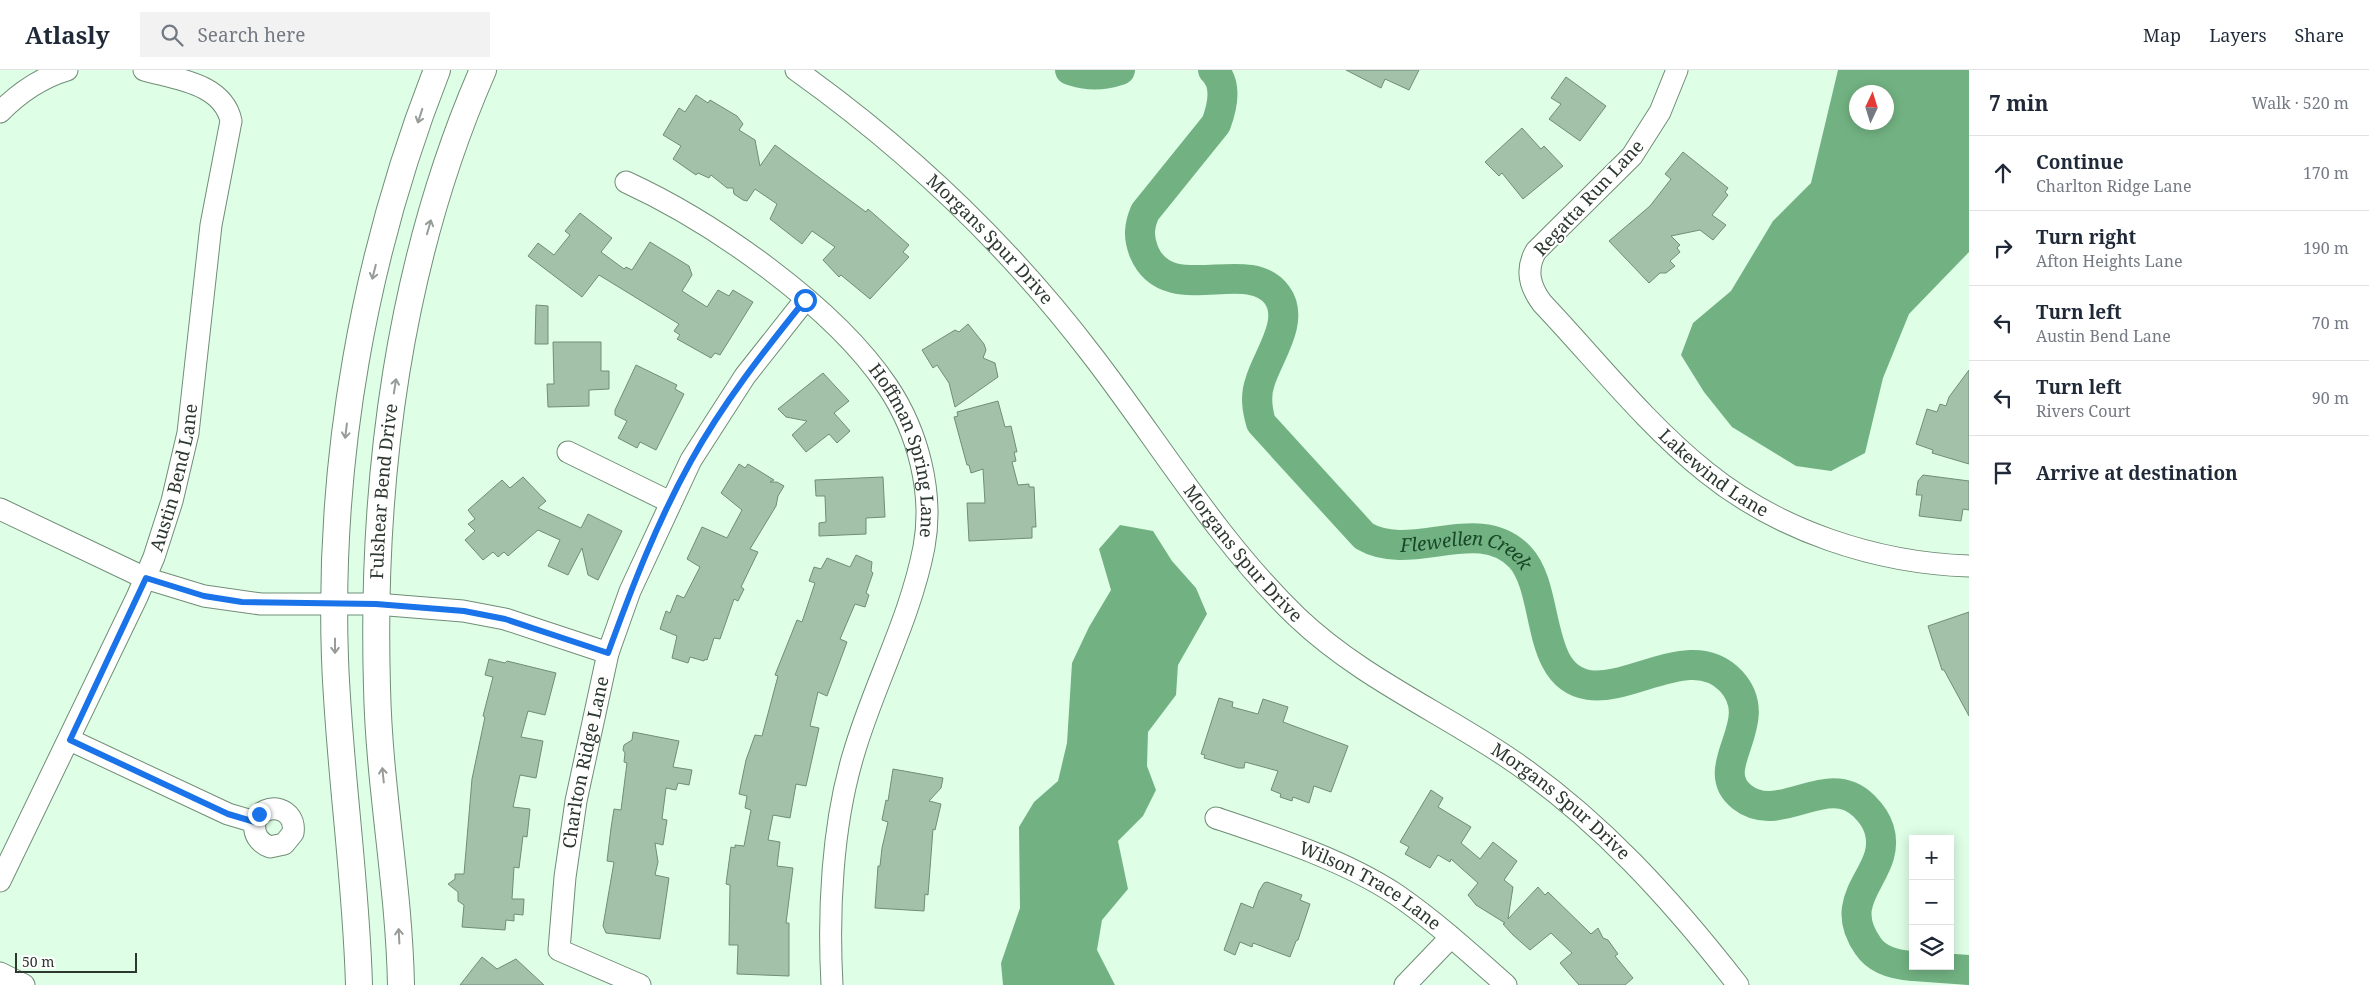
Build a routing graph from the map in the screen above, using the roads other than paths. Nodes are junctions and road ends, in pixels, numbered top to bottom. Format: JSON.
{"nodes":[{"id":1,"x":67,"y":70,"type":"edge"},
{"id":2,"x":144,"y":70,"type":"edge"},
{"id":3,"x":437,"y":70,"type":"edge"},
{"id":4,"x":483,"y":70,"type":"edge"},
{"id":5,"x":796,"y":70,"type":"edge"},
{"id":6,"x":1677,"y":70,"type":"edge"},
{"id":7,"x":0,"y":112,"type":"edge"},
{"id":8,"x":626,"y":182,"type":"dead end"},
{"id":9,"x":1530,"y":272,"type":"joint"},
{"id":10,"x":805,"y":300,"type":"junction"},
{"id":11,"x":568,"y":452,"type":"dead end"},
{"id":12,"x":670,"y":502,"type":"junction"},
{"id":13,"x":0,"y":509,"type":"edge"},
{"id":14,"x":1969,"y":566,"type":"edge"},
{"id":15,"x":146,"y":578,"type":"junction"},
{"id":16,"x":335,"y":603,"type":"junction"},
{"id":17,"x":376,"y":604,"type":"junction"},
{"id":18,"x":608,"y":653,"type":"junction"},
{"id":19,"x":70,"y":740,"type":"junction"},
{"id":20,"x":1216,"y":818,"type":"dead end"},
{"id":21,"x":255,"y":822,"type":"dead end"},
{"id":22,"x":0,"y":881,"type":"edge"},
{"id":23,"x":1451,"y":937,"type":"junction"},
{"id":24,"x":0,"y":973,"type":"edge"},
{"id":25,"x":24,"y":985,"type":"edge"},
{"id":26,"x":360,"y":985,"type":"edge"},
{"id":27,"x":401,"y":985,"type":"edge"},
{"id":28,"x":640,"y":985,"type":"edge"},
{"id":29,"x":832,"y":985,"type":"edge"},
{"id":30,"x":1405,"y":985,"type":"edge"},
{"id":31,"x":1506,"y":985,"type":"edge"},
{"id":32,"x":1738,"y":985,"type":"edge"}],
"edges":[{"from":1,"to":7,"type":"street"},
{"from":2,"to":15,"type":"street","name":"Austin Bend Lane"},
{"from":3,"to":16,"type":"main road","one_way":true},
{"from":17,"to":4,"type":"main road","name":"Fulshear Bend Drive","one_way":true},
{"from":5,"to":32,"type":"street","name":"Morgans Spur Drive"},
{"from":6,"to":9,"type":"street","name":"Regatta Run Lane"},
{"from":8,"to":10,"type":"street","name":"Hoffman Spring Lane"},
{"from":9,"to":14,"type":"street","name":"Lakewind Lane"},
{"from":10,"to":12,"type":"street","name":"Charlton Ridge Lane"},
{"from":10,"to":29,"type":"street","name":"Hoffman Spring Lane"},
{"from":11,"to":12,"type":"street"},
{"from":12,"to":18,"type":"street","name":"Charlton Ridge Lane"},
{"from":13,"to":15,"type":"street"},
{"from":15,"to":16,"type":"street"},
{"from":15,"to":19,"type":"street","name":"Austin Bend Lane"},
{"from":16,"to":17,"type":"street"},
{"from":16,"to":26,"type":"main road","one_way":true},
{"from":17,"to":18,"type":"street"},
{"from":27,"to":17,"type":"main road","name":"Fulshear Bend Drive","one_way":true},
{"from":18,"to":28,"type":"street","name":"Charlton Ridge Lane"},
{"from":19,"to":21,"type":"street"},
{"from":19,"to":22,"type":"street","name":"Austin Bend Lane"},
{"from":20,"to":23,"type":"street","name":"Wilson Trace Lane"},
{"from":23,"to":30,"type":"street"},
{"from":23,"to":31,"type":"street","name":"Wilson Trace Lane"},
{"from":24,"to":25,"type":"street"}]}
